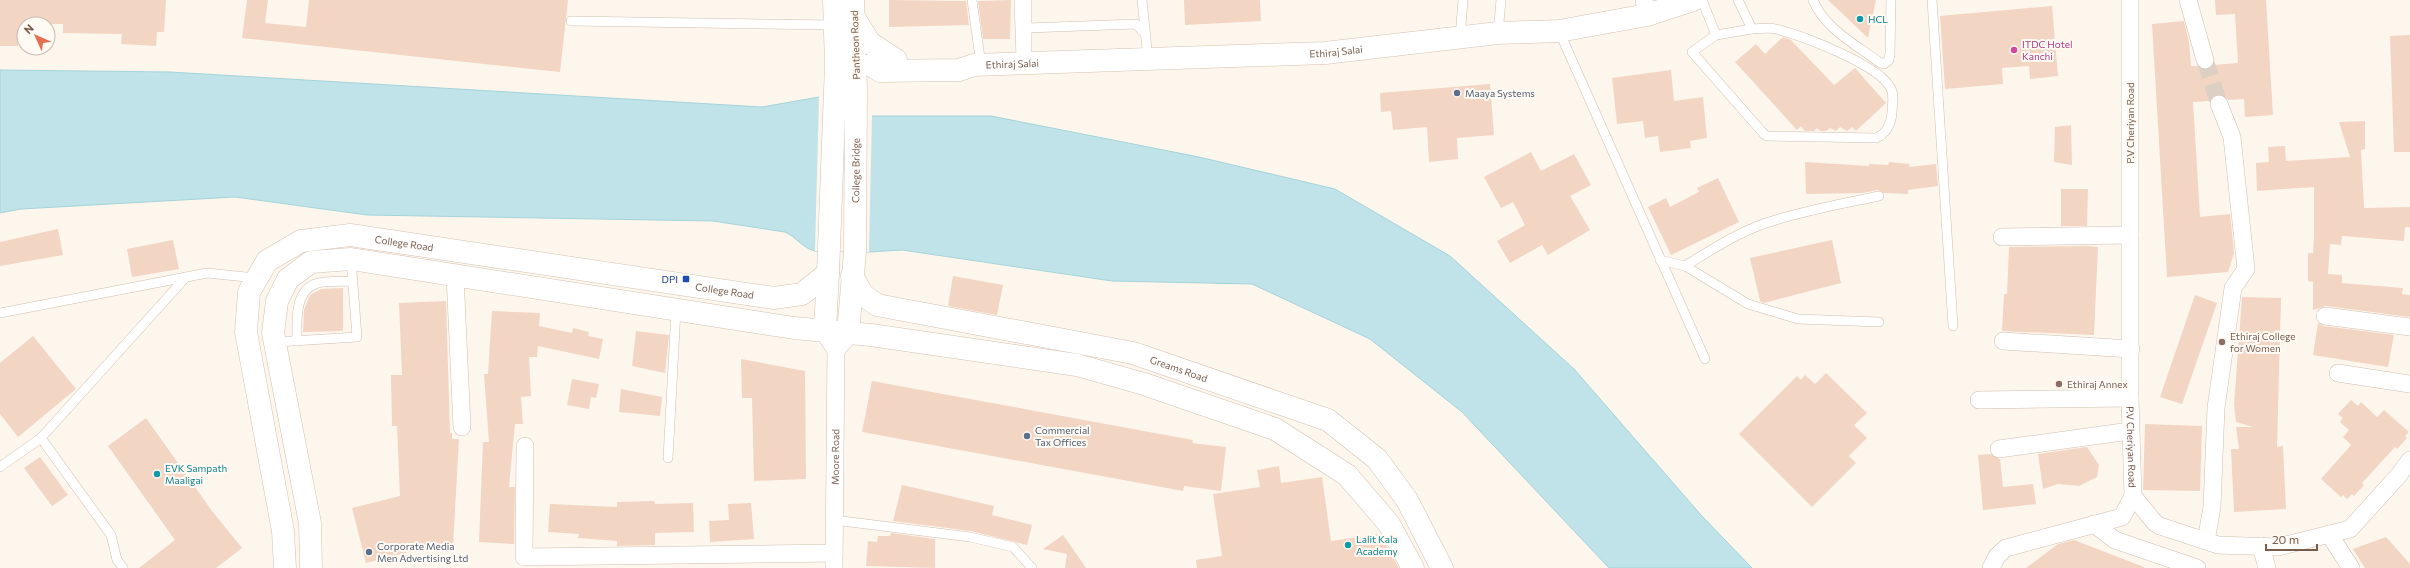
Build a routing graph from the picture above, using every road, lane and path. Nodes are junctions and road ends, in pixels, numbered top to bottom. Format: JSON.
{"nodes":[{"id":1,"x":834,"y":0,"type":"edge"},
{"id":2,"x":972,"y":0,"type":"edge"},
{"id":3,"x":1019,"y":0,"type":"edge"},
{"id":4,"x":1027,"y":0,"type":"edge"},
{"id":5,"x":1142,"y":0,"type":"edge"},
{"id":6,"x":1463,"y":0,"type":"edge"},
{"id":7,"x":1501,"y":0,"type":"edge"},
{"id":8,"x":1702,"y":0,"type":"edge"},
{"id":9,"x":1738,"y":0,"type":"edge"},
{"id":10,"x":1813,"y":0,"type":"edge"},
{"id":11,"x":1891,"y":0,"type":"edge"},
{"id":12,"x":1932,"y":0,"type":"edge"},
{"id":13,"x":2130,"y":0,"type":"edge"},
{"id":14,"x":2188,"y":0,"type":"edge"},
{"id":15,"x":1683,"y":2,"type":"edge"},
{"id":16,"x":1645,"y":7,"type":"edge"},
{"id":17,"x":854,"y":9,"type":"edge"},
{"id":18,"x":571,"y":21,"type":"dead end"},
{"id":19,"x":835,"y":25,"type":"junction"},
{"id":20,"x":1027,"y":28,"type":"junction"},
{"id":21,"x":1752,"y":29,"type":"junction"},
{"id":22,"x":1559,"y":31,"type":"junction"},
{"id":23,"x":1144,"y":33,"type":"junction"},
{"id":24,"x":1498,"y":34,"type":"junction"},
{"id":25,"x":1716,"y":35,"type":"junction"},
{"id":26,"x":1460,"y":38,"type":"junction"},
{"id":27,"x":1148,"y":59,"type":"junction"},
{"id":28,"x":896,"y":60,"type":"junction"},
{"id":29,"x":2205,"y":60,"type":"tunnel mouth"},
{"id":30,"x":1024,"y":63,"type":"junction"},
{"id":31,"x":854,"y":65,"type":"junction"},
{"id":32,"x":978,"y":65,"type":"junction"},
{"id":33,"x":846,"y":90,"type":"junction"},
{"id":34,"x":2219,"y":104,"type":"tunnel mouth"},
{"id":35,"x":1879,"y":196,"type":"dead end"},
{"id":36,"x":2130,"y":235,"type":"junction"},
{"id":37,"x":2002,"y":237,"type":"dead end"},
{"id":38,"x":351,"y":259,"type":"junction"},
{"id":39,"x":1660,"y":260,"type":"junction"},
{"id":40,"x":1685,"y":266,"type":"junction"},
{"id":41,"x":828,"y":273,"type":"junction"},
{"id":42,"x":455,"y":276,"type":"junction"},
{"id":43,"x":852,"y":276,"type":"junction"},
{"id":44,"x":186,"y":278,"type":"junction"},
{"id":45,"x":257,"y":278,"type":"junction"},
{"id":46,"x":353,"y":281,"type":"junction"},
{"id":47,"x":676,"y":310,"type":"junction"},
{"id":48,"x":0,"y":313,"type":"edge"},
{"id":49,"x":2325,"y":316,"type":"dead end"},
{"id":50,"x":1879,"y":322,"type":"dead end"},
{"id":51,"x":1953,"y":326,"type":"dead end"},
{"id":52,"x":2410,"y":327,"type":"edge"},
{"id":53,"x":836,"y":336,"type":"junction"},
{"id":54,"x":297,"y":341,"type":"junction"},
{"id":55,"x":2003,"y":341,"type":"dead end"},
{"id":56,"x":276,"y":342,"type":"junction"},
{"id":57,"x":2131,"y":349,"type":"junction"},
{"id":58,"x":1705,"y":359,"type":"dead end"},
{"id":59,"x":2338,"y":373,"type":"dead end"},
{"id":60,"x":2410,"y":384,"type":"edge"},
{"id":61,"x":2130,"y":398,"type":"junction"},
{"id":62,"x":1979,"y":400,"type":"dead end"},
{"id":63,"x":462,"y":427,"type":"dead end"},
{"id":64,"x":2130,"y":431,"type":"junction"},
{"id":65,"x":41,"y":438,"type":"junction"},
{"id":66,"x":525,"y":446,"type":"dead end"},
{"id":67,"x":1999,"y":449,"type":"dead end"},
{"id":68,"x":668,"y":458,"type":"dead end"},
{"id":69,"x":2410,"y":460,"type":"edge"},
{"id":70,"x":0,"y":467,"type":"edge"},
{"id":71,"x":2133,"y":496,"type":"junction"},
{"id":72,"x":834,"y":520,"type":"junction"},
{"id":73,"x":2094,"y":524,"type":"junction"},
{"id":74,"x":2329,"y":534,"type":"junction"},
{"id":75,"x":2206,"y":541,"type":"junction"},
{"id":76,"x":2262,"y":546,"type":"junction"},
{"id":77,"x":834,"y":561,"type":"edge"},
{"id":78,"x":123,"y":568,"type":"edge"},
{"id":79,"x":285,"y":568,"type":"edge"},
{"id":80,"x":311,"y":568,"type":"edge"},
{"id":81,"x":1032,"y":568,"type":"edge"},
{"id":82,"x":1413,"y":568,"type":"edge"},
{"id":83,"x":1442,"y":568,"type":"edge"},
{"id":84,"x":1991,"y":568,"type":"edge"},
{"id":85,"x":2197,"y":568,"type":"edge"},
{"id":86,"x":2267,"y":568,"type":"edge"},
{"id":87,"x":2351,"y":568,"type":"edge"}],
"edges":[{"from":1,"to":19,"type":"main road"},
{"from":2,"to":32,"type":"lane"},
{"from":3,"to":30,"type":"lane"},
{"from":4,"to":20,"type":"lane"},
{"from":5,"to":23,"type":"lane"},
{"from":6,"to":26,"type":"lane"},
{"from":7,"to":24,"type":"lane"},
{"from":8,"to":25,"type":"lane"},
{"from":9,"to":21,"type":"lane"},
{"from":10,"to":11,"type":"lane"},
{"from":12,"to":51,"type":"lane"},
{"from":13,"to":36,"type":"street","name":"P.V Cheriyan Road"},
{"from":14,"to":29,"type":"street"},
{"from":15,"to":16,"type":"main road","name":"Ethiraj Salai"},
{"from":16,"to":22,"type":"main road","name":"Ethiraj Salai"},
{"from":17,"to":28,"type":"main road"},
{"from":17,"to":31,"type":"main road","name":"Pantheon Road"},
{"from":18,"to":19,"type":"lane"},
{"from":19,"to":31,"type":"main road"},
{"from":20,"to":23,"type":"lane"},
{"from":20,"to":30,"type":"lane"},
{"from":21,"to":25,"type":"lane"},
{"from":21,"to":25,"type":"lane"},
{"from":22,"to":24,"type":"main road","name":"Ethiraj Salai"},
{"from":22,"to":39,"type":"lane"},
{"from":23,"to":27,"type":"lane"},
{"from":24,"to":26,"type":"main road","name":"Ethiraj Salai"},
{"from":26,"to":27,"type":"main road","name":"Ethiraj Salai"},
{"from":27,"to":30,"type":"main road","name":"Ethiraj Salai"},
{"from":28,"to":31,"type":"main road","name":"Ethiraj Salai"},
{"from":28,"to":32,"type":"main road","name":"Ethiraj Salai"},
{"from":30,"to":32,"type":"main road","name":"Ethiraj Salai"},
{"from":31,"to":32,"type":"main road","name":"Ethiraj Salai"},
{"from":31,"to":33,"type":"main road","name":"Pantheon Road"},
{"from":33,"to":41,"type":"main road"},
{"from":33,"to":43,"type":"main road","name":"College Bridge"},
{"from":34,"to":75,"type":"street"},
{"from":35,"to":40,"type":"lane"},
{"from":36,"to":37,"type":"street"},
{"from":36,"to":57,"type":"street","name":"P.V Cheriyan Road"},
{"from":38,"to":42,"type":"main road"},
{"from":38,"to":46,"type":"lane"},
{"from":38,"to":56,"type":"main road"},
{"from":39,"to":40,"type":"lane"},
{"from":39,"to":58,"type":"lane"},
{"from":40,"to":50,"type":"lane"},
{"from":41,"to":45,"type":"main road","name":"College Road"},
{"from":41,"to":53,"type":"main road"},
{"from":42,"to":47,"type":"main road"},
{"from":42,"to":63,"type":"street"},
{"from":43,"to":53,"type":"main road","name":"College Bridge"},
{"from":43,"to":83,"type":"main road","name":"Greams Road"},
{"from":44,"to":45,"type":"lane"},
{"from":44,"to":48,"type":"lane"},
{"from":44,"to":65,"type":"lane"},
{"from":45,"to":79,"type":"main road","name":"College Road"},
{"from":46,"to":54,"type":"lane"},
{"from":46,"to":54,"type":"lane"},
{"from":47,"to":53,"type":"main road"},
{"from":47,"to":68,"type":"lane"},
{"from":49,"to":52,"type":"street"},
{"from":53,"to":72,"type":"street","name":"Moore Road"},
{"from":53,"to":82,"type":"main road"},
{"from":54,"to":56,"type":"lane"},
{"from":55,"to":57,"type":"street"},
{"from":56,"to":80,"type":"main road"},
{"from":57,"to":61,"type":"street","name":"P.V Cheriyan Road"},
{"from":59,"to":60,"type":"street"},
{"from":61,"to":62,"type":"street"},
{"from":61,"to":64,"type":"street","name":"P.V Cheriyan Road"},
{"from":64,"to":67,"type":"street"},
{"from":64,"to":71,"type":"street","name":"P.V Cheriyan Road"},
{"from":65,"to":70,"type":"lane"},
{"from":65,"to":78,"type":"lane"},
{"from":66,"to":77,"type":"street"},
{"from":69,"to":74,"type":"street","name":"P.V Cheriyan Road"},
{"from":71,"to":73,"type":"street"},
{"from":71,"to":75,"type":"street","name":"P.V Cheriyan Road"},
{"from":72,"to":77,"type":"street","name":"Moore Road"},
{"from":72,"to":81,"type":"lane"},
{"from":73,"to":84,"type":"street"},
{"from":73,"to":85,"type":"street"},
{"from":74,"to":76,"type":"street","name":"P.V Cheriyan Road"},
{"from":74,"to":87,"type":"street"},
{"from":75,"to":76,"type":"street","name":"P.V Cheriyan Road"},
{"from":76,"to":86,"type":"street"}]}
